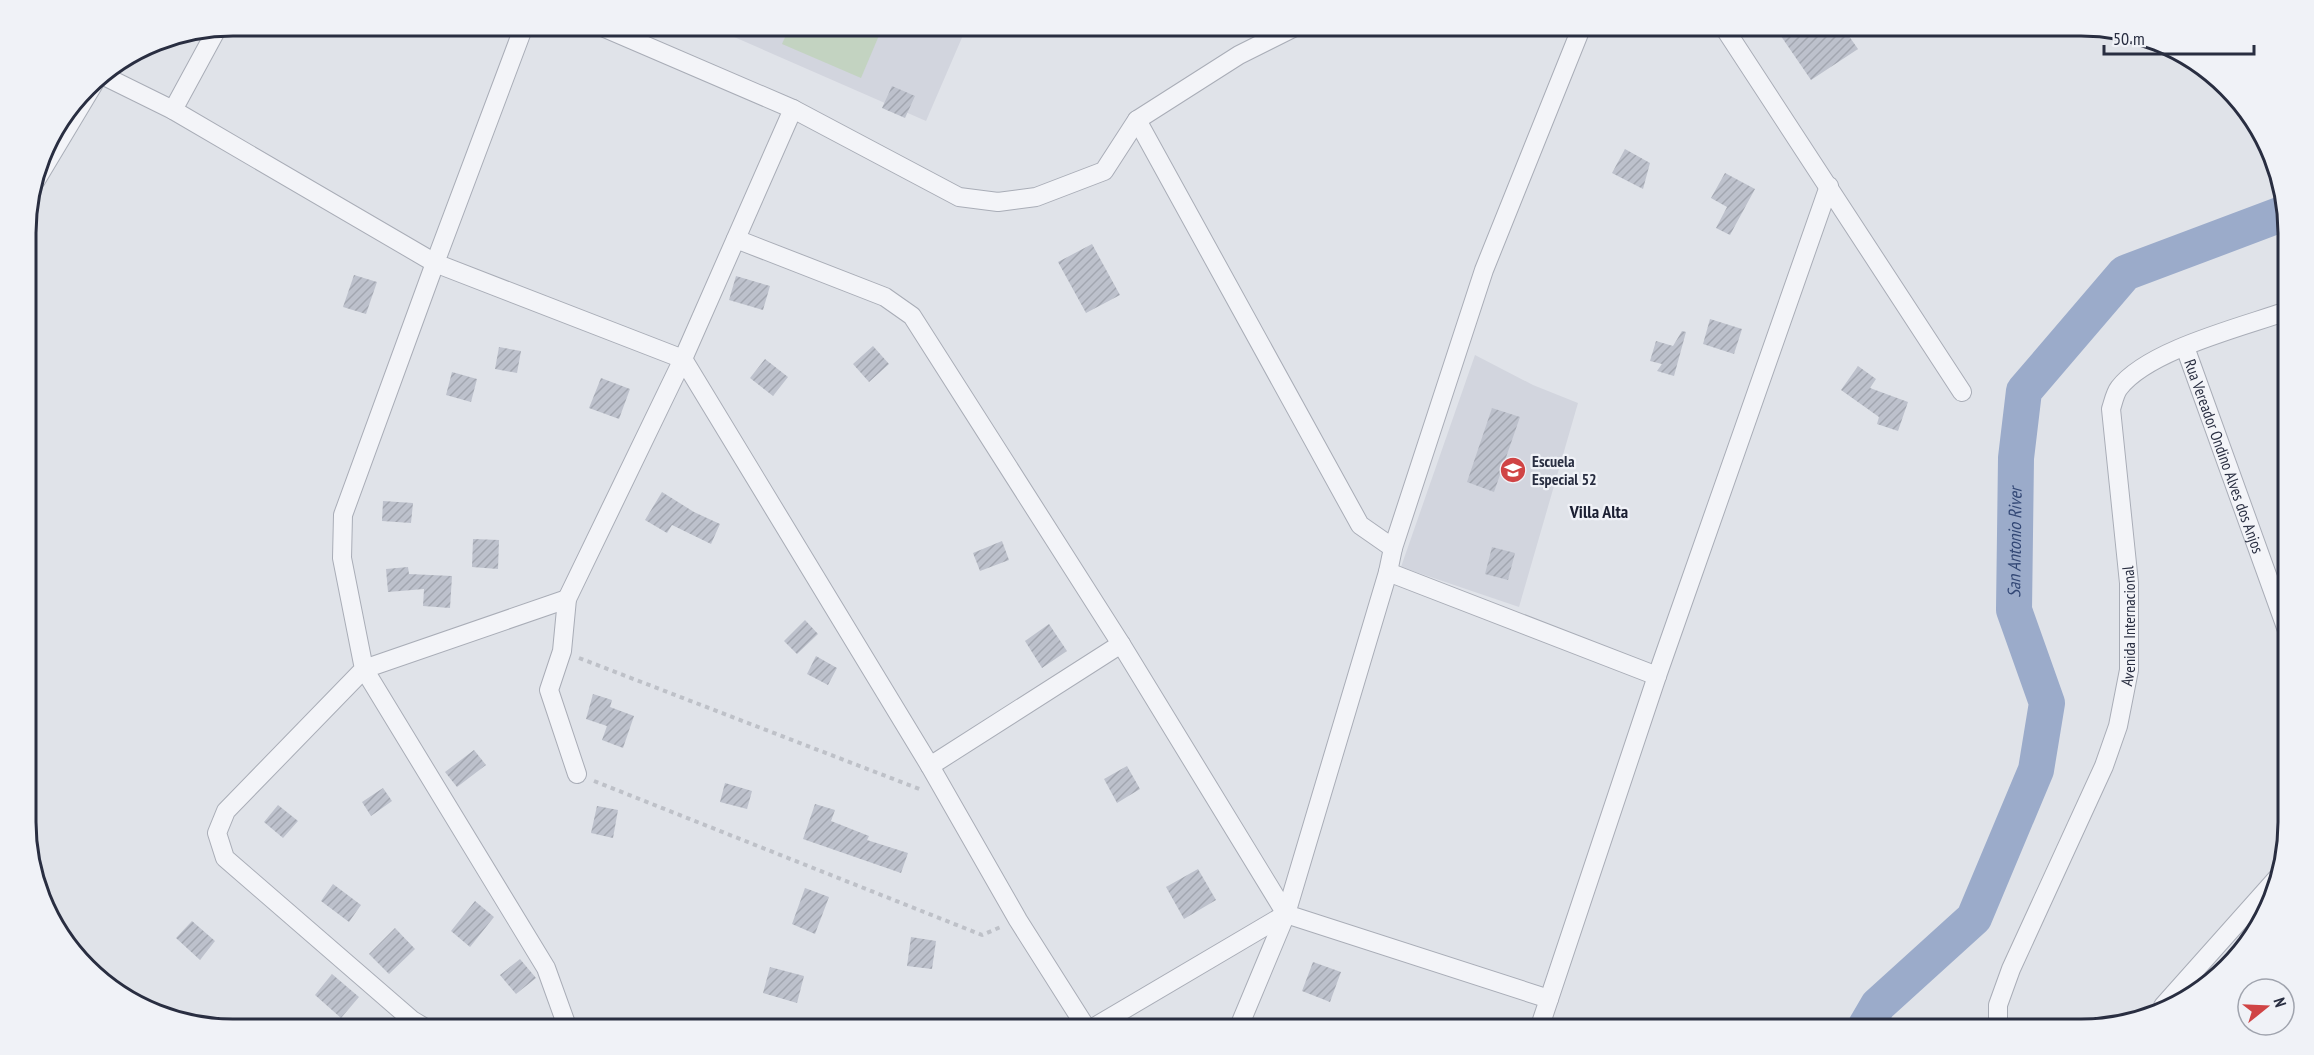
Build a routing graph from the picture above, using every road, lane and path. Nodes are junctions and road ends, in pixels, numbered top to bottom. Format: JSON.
{"nodes":[{"id":1,"x":520,"y":36,"type":"edge"},
{"id":2,"x":623,"y":36,"type":"edge"},
{"id":3,"x":1278,"y":36,"type":"edge"},
{"id":4,"x":1578,"y":36,"type":"edge"},
{"id":5,"x":1730,"y":36,"type":"edge"},
{"id":6,"x":213,"y":38,"type":"edge"},
{"id":7,"x":110,"y":80,"type":"edge"},
{"id":8,"x":793,"y":109,"type":"junction"},
{"id":9,"x":173,"y":110,"type":"junction"},
{"id":10,"x":76,"y":115,"type":"edge"},
{"id":11,"x":1137,"y":120,"type":"junction"},
{"id":12,"x":54,"y":151,"type":"edge"},
{"id":13,"x":1829,"y":186,"type":"junction"},
{"id":14,"x":736,"y":239,"type":"junction"},
{"id":15,"x":435,"y":263,"type":"junction"},
{"id":16,"x":2278,"y":314,"type":"edge"},
{"id":17,"x":2186,"y":347,"type":"junction"},
{"id":18,"x":683,"y":359,"type":"junction"},
{"id":19,"x":1962,"y":392,"type":"dead end"},
{"id":20,"x":1393,"y":548,"type":"junction"},
{"id":21,"x":1388,"y":572,"type":"junction"},
{"id":22,"x":567,"y":599,"type":"junction"},
{"id":23,"x":2278,"y":605,"type":"edge"},
{"id":24,"x":1121,"y":644,"type":"junction"},
{"id":25,"x":562,"y":651,"type":"junction"},
{"id":26,"x":364,"y":669,"type":"junction"},
{"id":27,"x":1657,"y":676,"type":"junction"},
{"id":28,"x":930,"y":766,"type":"junction"},
{"id":29,"x":577,"y":774,"type":"joint"},
{"id":30,"x":2266,"y":890,"type":"edge"},
{"id":31,"x":1286,"y":914,"type":"junction"},
{"id":32,"x":1018,"y":920,"type":"junction"},
{"id":33,"x":2170,"y":998,"type":"edge"},
{"id":34,"x":1549,"y":999,"type":"junction"},
{"id":35,"x":411,"y":1019,"type":"edge"},
{"id":36,"x":564,"y":1019,"type":"edge"},
{"id":37,"x":1081,"y":1019,"type":"edge"},
{"id":38,"x":1108,"y":1019,"type":"edge"},
{"id":39,"x":1242,"y":1019,"type":"edge"},
{"id":40,"x":1542,"y":1019,"type":"edge"},
{"id":41,"x":1998,"y":1019,"type":"edge"}],
"edges":[{"from":1,"to":15,"type":"street"},
{"from":2,"to":8,"type":"street"},
{"from":3,"to":11,"type":"street"},
{"from":4,"to":20,"type":"street"},
{"from":5,"to":13,"type":"street"},
{"from":6,"to":9,"type":"street"},
{"from":7,"to":9,"type":"street"},
{"from":8,"to":11,"type":"street"},
{"from":8,"to":14,"type":"street"},
{"from":9,"to":15,"type":"street"},
{"from":10,"to":12,"type":"street"},
{"from":11,"to":20,"type":"street"},
{"from":13,"to":19,"type":"street"},
{"from":13,"to":27,"type":"street"},
{"from":14,"to":18,"type":"street"},
{"from":14,"to":24,"type":"street"},
{"from":15,"to":18,"type":"street"},
{"from":15,"to":26,"type":"street"},
{"from":16,"to":17,"type":"street","name":"Avenida Internacional"},
{"from":17,"to":23,"type":"street","name":"Rua Vereador Ondino Alves dos Anjos"},
{"from":17,"to":41,"type":"street","name":"Avenida Internacional"},
{"from":18,"to":22,"type":"street"},
{"from":18,"to":28,"type":"street"},
{"from":20,"to":21,"type":"street"},
{"from":21,"to":27,"type":"street"},
{"from":21,"to":31,"type":"street"},
{"from":22,"to":25,"type":"street"},
{"from":22,"to":26,"type":"street"},
{"from":24,"to":28,"type":"street"},
{"from":24,"to":31,"type":"street"},
{"from":25,"to":28,"type":"path"},
{"from":25,"to":29,"type":"street"},
{"from":26,"to":35,"type":"street"},
{"from":26,"to":36,"type":"street"},
{"from":27,"to":34,"type":"street"},
{"from":28,"to":32,"type":"street"},
{"from":29,"to":32,"type":"path"},
{"from":30,"to":33,"type":"street"},
{"from":31,"to":34,"type":"street"},
{"from":31,"to":38,"type":"street"},
{"from":31,"to":39,"type":"street"},
{"from":32,"to":37,"type":"street"},
{"from":34,"to":40,"type":"street"}]}
